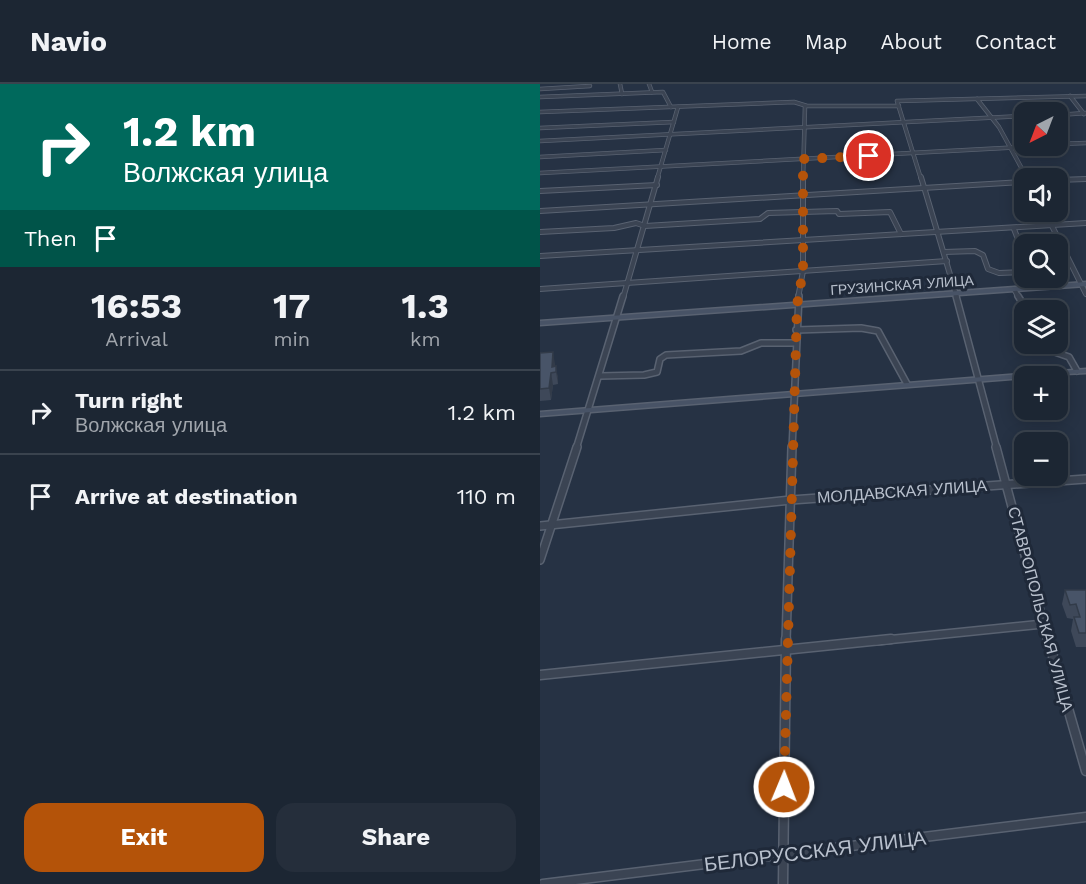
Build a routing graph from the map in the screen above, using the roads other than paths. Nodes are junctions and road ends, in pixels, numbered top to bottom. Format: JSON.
{"nodes":[{"id":1,"x":620,"y":84,"type":"edge"},
{"id":2,"x":649,"y":84,"type":"edge"},
{"id":3,"x":590,"y":85,"type":"edge"},
{"id":4,"x":540,"y":89,"type":"edge"},
{"id":5,"x":652,"y":92,"type":"junction"},
{"id":6,"x":622,"y":94,"type":"junction"},
{"id":7,"x":592,"y":95,"type":"junction"},
{"id":8,"x":1070,"y":96,"type":"junction"},
{"id":9,"x":1086,"y":96,"type":"edge"},
{"id":10,"x":540,"y":97,"type":"edge"},
{"id":11,"x":977,"y":99,"type":"junction"},
{"id":12,"x":898,"y":103,"type":"junction"},
{"id":13,"x":805,"y":106,"type":"junction"},
{"id":14,"x":671,"y":107,"type":"junction"},
{"id":15,"x":678,"y":107,"type":"junction"},
{"id":16,"x":540,"y":112,"type":"edge"},
{"id":17,"x":1068,"y":115,"type":"edge"},
{"id":18,"x":1085,"y":115,"type":"edge"},
{"id":19,"x":1014,"y":117,"type":"edge"},
{"id":20,"x":995,"y":118,"type":"junction"},
{"id":21,"x":674,"y":122,"type":"junction"},
{"id":22,"x":904,"y":123,"type":"junction"},
{"id":23,"x":540,"y":128,"type":"edge"},
{"id":24,"x":803,"y":128,"type":"junction"},
{"id":25,"x":671,"y":134,"type":"junction"},
{"id":26,"x":540,"y":141,"type":"edge"},
{"id":27,"x":1086,"y":143,"type":"edge"},
{"id":28,"x":1068,"y":144,"type":"edge"},
{"id":29,"x":1012,"y":147,"type":"junction"},
{"id":30,"x":666,"y":150,"type":"junction"},
{"id":31,"x":914,"y":153,"type":"junction"},
{"id":32,"x":540,"y":157,"type":"edge"},
{"id":33,"x":803,"y":159,"type":"junction"},
{"id":34,"x":662,"y":166,"type":"junction"},
{"id":35,"x":1021,"y":168,"type":"edge"},
{"id":36,"x":540,"y":173,"type":"edge"},
{"id":37,"x":1086,"y":178,"type":"edge"},
{"id":38,"x":1068,"y":179,"type":"edge"},
{"id":39,"x":1014,"y":181,"type":"edge"},
{"id":40,"x":657,"y":185,"type":"junction"},
{"id":41,"x":924,"y":187,"type":"junction"},
{"id":42,"x":540,"y":191,"type":"edge"},
{"id":43,"x":803,"y":194,"type":"junction"},
{"id":44,"x":651,"y":204,"type":"junction"},
{"id":45,"x":540,"y":211,"type":"edge"},
{"id":46,"x":803,"y":213,"type":"junction"},
{"id":47,"x":1051,"y":222,"type":"edge"},
{"id":48,"x":1086,"y":223,"type":"edge"},
{"id":49,"x":1053,"y":225,"type":"junction"},
{"id":50,"x":645,"y":226,"type":"junction"},
{"id":51,"x":1014,"y":228,"type":"junction"},
{"id":52,"x":540,"y":232,"type":"edge"},
{"id":53,"x":938,"y":232,"type":"junction"},
{"id":54,"x":901,"y":234,"type":"junction"},
{"id":55,"x":1016,"y":234,"type":"edge"},
{"id":56,"x":803,"y":240,"type":"junction"},
{"id":57,"x":638,"y":249,"type":"junction"},
{"id":58,"x":944,"y":252,"type":"junction"},
{"id":59,"x":540,"y":256,"type":"edge"},
{"id":60,"x":947,"y":261,"type":"junction"},
{"id":61,"x":803,"y":271,"type":"junction"},
{"id":62,"x":1014,"y":272,"type":"edge"},
{"id":63,"x":629,"y":283,"type":"junction"},
{"id":64,"x":1083,"y":284,"type":"edge"},
{"id":65,"x":540,"y":289,"type":"edge"},
{"id":66,"x":1014,"y":289,"type":"junction"},
{"id":67,"x":955,"y":293,"type":"junction"},
{"id":68,"x":1086,"y":294,"type":"edge"},
{"id":69,"x":1021,"y":300,"type":"edge"},
{"id":70,"x":797,"y":305,"type":"junction"},
{"id":71,"x":618,"y":317,"type":"junction"},
{"id":72,"x":540,"y":323,"type":"edge"},
{"id":73,"x":796,"y":330,"type":"junction"},
{"id":74,"x":796,"y":343,"type":"junction"},
{"id":75,"x":1060,"y":354,"type":"edge"},
{"id":76,"x":1082,"y":371,"type":"edge"},
{"id":77,"x":600,"y":376,"type":"junction"},
{"id":78,"x":978,"y":379,"type":"junction"},
{"id":79,"x":907,"y":384,"type":"junction"},
{"id":80,"x":795,"y":393,"type":"junction"},
{"id":81,"x":590,"y":410,"type":"junction"},
{"id":82,"x":540,"y":414,"type":"edge"},
{"id":83,"x":1086,"y":479,"type":"edge"},
{"id":84,"x":1007,"y":483,"type":"junction"},
{"id":85,"x":791,"y":500,"type":"junction"},
{"id":86,"x":540,"y":525,"type":"edge"},
{"id":87,"x":550,"y":525,"type":"junction"},
{"id":88,"x":540,"y":560,"type":"edge"},
{"id":89,"x":1043,"y":624,"type":"junction"},
{"id":90,"x":786,"y":650,"type":"junction"},
{"id":91,"x":540,"y":675,"type":"edge"},
{"id":92,"x":1086,"y":771,"type":"edge"},
{"id":93,"x":1086,"y":817,"type":"edge"},
{"id":94,"x":783,"y":856,"type":"junction"},
{"id":95,"x":543,"y":884,"type":"edge"},
{"id":96,"x":783,"y":884,"type":"edge"}],
"edges":[{"from":1,"to":6,"type":"street"},
{"from":2,"to":5,"type":"street"},
{"from":3,"to":4,"type":"street"},
{"from":3,"to":7,"type":"street"},
{"from":5,"to":6,"type":"street"},
{"from":5,"to":14,"type":"street"},
{"from":6,"to":7,"type":"street"},
{"from":7,"to":10,"type":"street"},
{"from":8,"to":9,"type":"street"},
{"from":8,"to":11,"type":"street"},
{"from":8,"to":18,"type":"street"},
{"from":11,"to":12,"type":"street"},
{"from":11,"to":20,"type":"street"},
{"from":12,"to":13,"type":"street"},
{"from":12,"to":22,"type":"street","name":"СТАВРОПОЛЬСКАЯ УЛИЦА"},
{"from":13,"to":15,"type":"street"},
{"from":13,"to":24,"type":"street"},
{"from":14,"to":15,"type":"street"},
{"from":14,"to":16,"type":"street"},
{"from":15,"to":21,"type":"street"},
{"from":17,"to":18,"type":"street"},
{"from":19,"to":20,"type":"street"},
{"from":20,"to":22,"type":"street"},
{"from":20,"to":29,"type":"street"},
{"from":21,"to":23,"type":"street"},
{"from":21,"to":25,"type":"street"},
{"from":22,"to":24,"type":"street"},
{"from":22,"to":31,"type":"street","name":"СТАВРОПОЛЬСКАЯ УЛИЦА"},
{"from":24,"to":25,"type":"street"},
{"from":24,"to":33,"type":"street"},
{"from":25,"to":26,"type":"street"},
{"from":25,"to":30,"type":"street"},
{"from":27,"to":28,"type":"street"},
{"from":29,"to":31,"type":"street"},
{"from":29,"to":35,"type":"street"},
{"from":30,"to":32,"type":"street"},
{"from":30,"to":34,"type":"street"},
{"from":31,"to":33,"type":"street"},
{"from":31,"to":41,"type":"street","name":"СТАВРОПОЛЬСКАЯ УЛИЦА"},
{"from":33,"to":34,"type":"street"},
{"from":33,"to":43,"type":"street"},
{"from":34,"to":36,"type":"street"},
{"from":34,"to":40,"type":"street"},
{"from":37,"to":38,"type":"street"},
{"from":39,"to":41,"type":"street"},
{"from":40,"to":42,"type":"street"},
{"from":40,"to":44,"type":"street"},
{"from":41,"to":43,"type":"street"},
{"from":41,"to":53,"type":"street","name":"СТАВРОПОЛЬСКАЯ УЛИЦА"},
{"from":43,"to":44,"type":"street"},
{"from":43,"to":46,"type":"street"},
{"from":44,"to":45,"type":"street"},
{"from":44,"to":50,"type":"street"},
{"from":46,"to":50,"type":"street"},
{"from":46,"to":54,"type":"street"},
{"from":46,"to":56,"type":"street"},
{"from":47,"to":49,"type":"street"},
{"from":48,"to":49,"type":"street"},
{"from":49,"to":51,"type":"street"},
{"from":49,"to":64,"type":"street"},
{"from":50,"to":52,"type":"street"},
{"from":50,"to":57,"type":"street"},
{"from":51,"to":53,"type":"street"},
{"from":51,"to":55,"type":"street"},
{"from":53,"to":54,"type":"street"},
{"from":53,"to":58,"type":"street","name":"СТАВРОПОЛЬСКАЯ УЛИЦА"},
{"from":54,"to":56,"type":"street"},
{"from":56,"to":57,"type":"street"},
{"from":56,"to":61,"type":"street"},
{"from":57,"to":59,"type":"street"},
{"from":57,"to":63,"type":"street"},
{"from":58,"to":60,"type":"street","name":"СТАВРОПОЛЬСКАЯ УЛИЦА"},
{"from":58,"to":62,"type":"street"},
{"from":60,"to":61,"type":"street"},
{"from":60,"to":67,"type":"street","name":"СТАВРОПОЛЬСКАЯ УЛИЦА"},
{"from":61,"to":63,"type":"street"},
{"from":61,"to":70,"type":"street"},
{"from":63,"to":65,"type":"street"},
{"from":63,"to":71,"type":"street"},
{"from":64,"to":66,"type":"main road","name":"ГРУЗИНСКАЯ УЛИЦА"},
{"from":64,"to":68,"type":"street"},
{"from":66,"to":67,"type":"main road","name":"ГРУЗИНСКАЯ УЛИЦА"},
{"from":66,"to":69,"type":"street"},
{"from":67,"to":70,"type":"main road","name":"ГРУЗИНСКАЯ УЛИЦА"},
{"from":67,"to":78,"type":"street","name":"СТАВРОПОЛЬСКАЯ УЛИЦА"},
{"from":70,"to":71,"type":"main road","name":"ГРУЗИНСКАЯ УЛИЦА"},
{"from":70,"to":73,"type":"street"},
{"from":71,"to":72,"type":"main road","name":"ГРУЗИНСКАЯ УЛИЦА"},
{"from":71,"to":77,"type":"street"},
{"from":73,"to":74,"type":"street"},
{"from":73,"to":79,"type":"street"},
{"from":74,"to":77,"type":"street"},
{"from":74,"to":80,"type":"street"},
{"from":75,"to":76,"type":"street"},
{"from":76,"to":78,"type":"main road"},
{"from":77,"to":81,"type":"street"},
{"from":78,"to":79,"type":"main road"},
{"from":78,"to":84,"type":"street","name":"СТАВРОПОЛЬСКАЯ УЛИЦА"},
{"from":79,"to":80,"type":"main road"},
{"from":80,"to":81,"type":"main road"},
{"from":80,"to":85,"type":"street"},
{"from":81,"to":82,"type":"main road"},
{"from":81,"to":87,"type":"street"},
{"from":83,"to":84,"type":"street","name":"МОЛДАВСКАЯ УЛИЦА"},
{"from":84,"to":85,"type":"street","name":"МОЛДАВСКАЯ УЛИЦА"},
{"from":84,"to":89,"type":"street","name":"СТАВРОПОЛЬСКАЯ УЛИЦА"},
{"from":85,"to":87,"type":"street","name":"МОЛДАВСКАЯ УЛИЦА"},
{"from":85,"to":90,"type":"street"},
{"from":86,"to":87,"type":"street","name":"МОЛДАВСКАЯ УЛИЦА"},
{"from":87,"to":88,"type":"street"},
{"from":89,"to":90,"type":"street"},
{"from":89,"to":92,"type":"street","name":"СТАВРОПОЛЬСКАЯ УЛИЦА"},
{"from":90,"to":91,"type":"street"},
{"from":90,"to":94,"type":"street"},
{"from":93,"to":94,"type":"street","name":"БЕЛОРУССКАЯ УЛИЦА"},
{"from":94,"to":95,"type":"street","name":"БЕЛОРУССКАЯ УЛИЦА"},
{"from":94,"to":96,"type":"street"}]}
